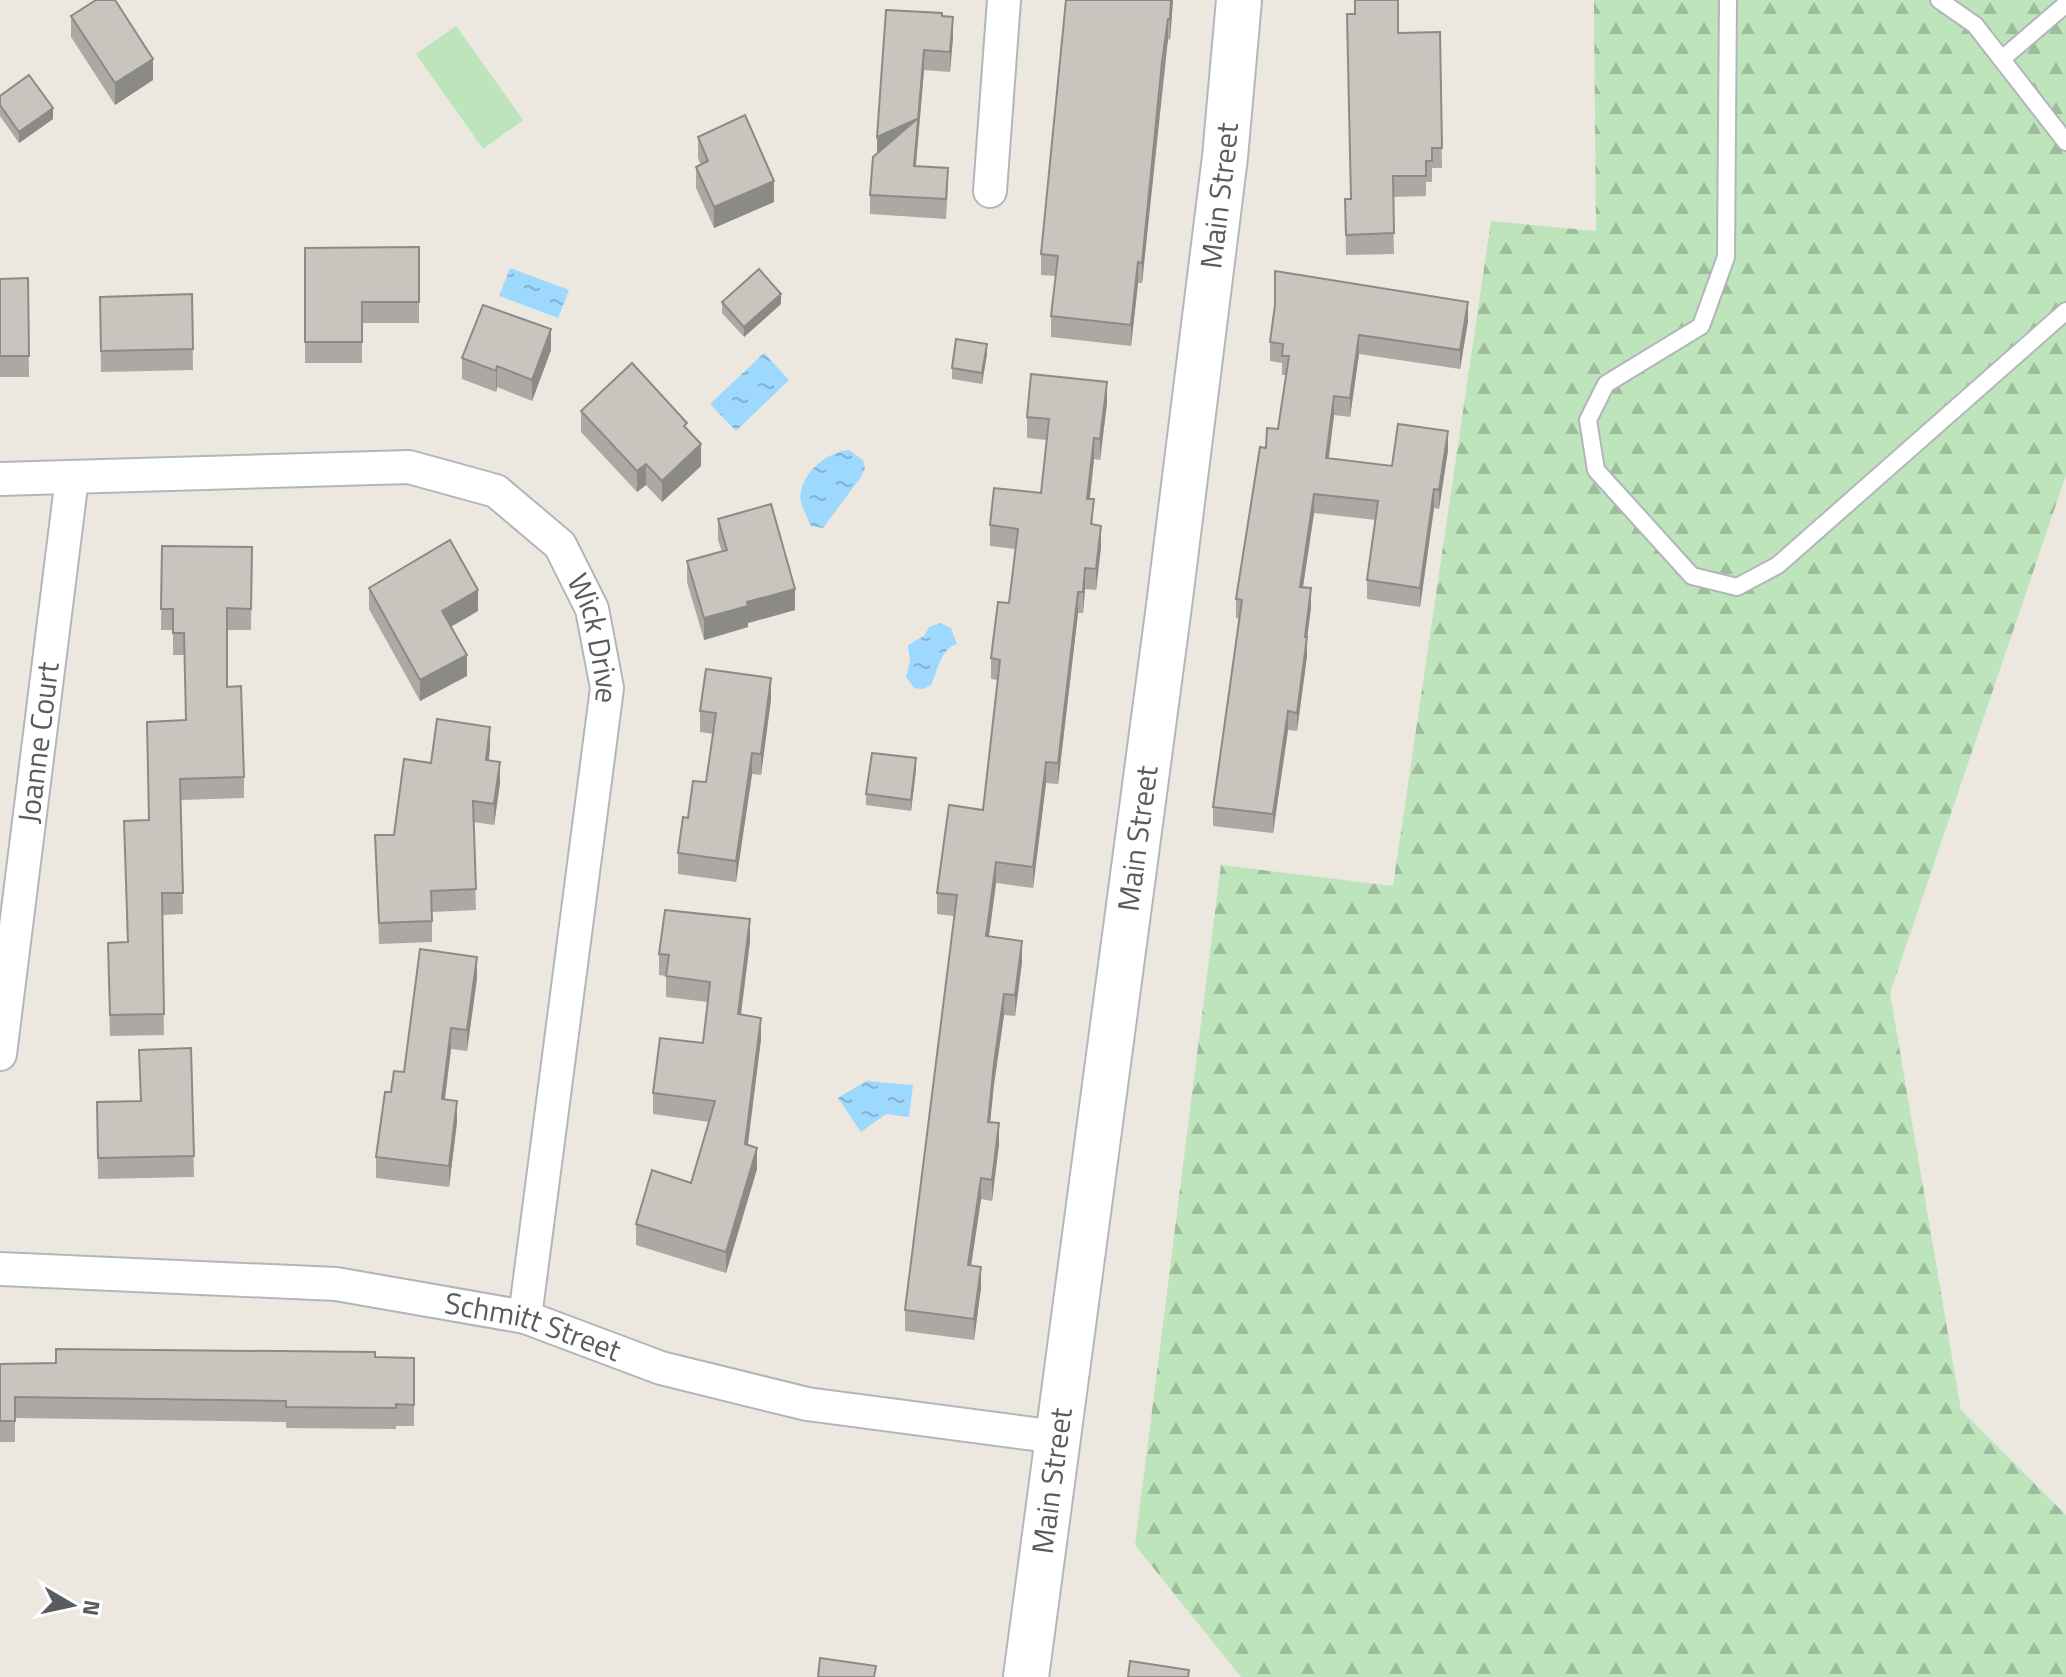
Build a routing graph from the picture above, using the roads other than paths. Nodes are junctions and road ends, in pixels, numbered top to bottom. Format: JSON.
{"nodes":[{"id":1,"x":1004,"y":0,"type":"edge"},
{"id":2,"x":1239,"y":0,"type":"edge"},
{"id":3,"x":1728,"y":0,"type":"edge"},
{"id":4,"x":1939,"y":0,"type":"edge"},
{"id":5,"x":2066,"y":4,"type":"edge"},
{"id":6,"x":2002,"y":59,"type":"junction"},
{"id":7,"x":2066,"y":142,"type":"edge"},
{"id":8,"x":990,"y":191,"type":"dead end"},
{"id":9,"x":2066,"y":311,"type":"edge"},
{"id":10,"x":72,"y":478,"type":"junction"},
{"id":11,"x":0,"y":479,"type":"edge"},
{"id":12,"x":0,"y":1054,"type":"edge"},
{"id":13,"x":0,"y":1269,"type":"edge"},
{"id":14,"x":525,"y":1317,"type":"junction"},
{"id":15,"x":1057,"y":1437,"type":"junction"},
{"id":16,"x":1026,"y":1677,"type":"edge"}],
"edges":[{"from":1,"to":8,"type":"street"},
{"from":2,"to":15,"type":"main road","name":"Main Street"},
{"from":3,"to":9,"type":"lane"},
{"from":4,"to":6,"type":"lane"},
{"from":5,"to":6,"type":"lane"},
{"from":6,"to":7,"type":"lane"},
{"from":10,"to":11,"type":"street","name":"Wick Drive"},
{"from":10,"to":12,"type":"street","name":"Joanne Court"},
{"from":10,"to":14,"type":"street","name":"Wick Drive"},
{"from":13,"to":14,"type":"street","name":"Schmitt Street"},
{"from":14,"to":15,"type":"street","name":"Schmitt Street"},
{"from":15,"to":16,"type":"main road","name":"Main Street"}]}
